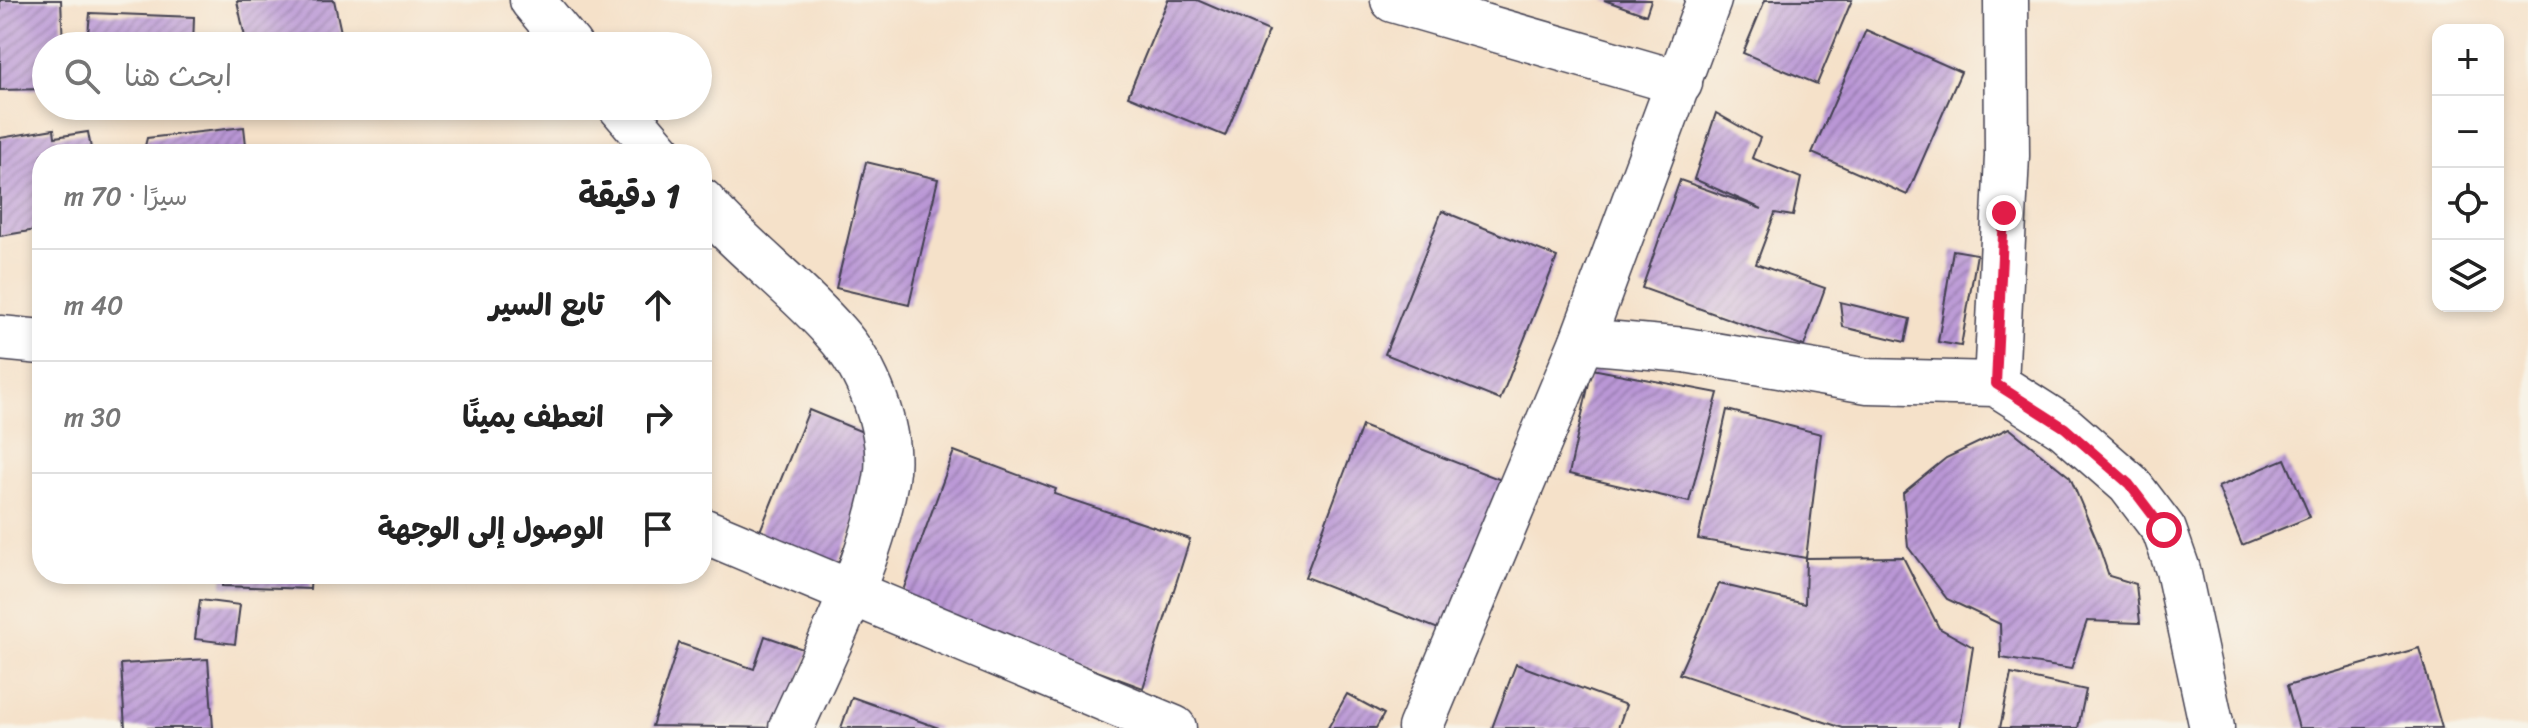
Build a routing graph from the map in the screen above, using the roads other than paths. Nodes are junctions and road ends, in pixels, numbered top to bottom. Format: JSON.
{"nodes":[{"id":1,"x":532,"y":0,"type":"edge"},
{"id":2,"x":1393,"y":0,"type":"edge"},
{"id":3,"x":1709,"y":0,"type":"edge"},
{"id":4,"x":2006,"y":0,"type":"edge"},
{"id":5,"x":558,"y":32,"type":"edge"},
{"id":6,"x":1680,"y":83,"type":"junction"},
{"id":7,"x":632,"y":120,"type":"edge"},
{"id":8,"x":652,"y":144,"type":"edge"},
{"id":9,"x":712,"y":213,"type":"edge"},
{"id":10,"x":0,"y":338,"type":"edge"},
{"id":11,"x":32,"y":341,"type":"edge"},
{"id":12,"x":1582,"y":341,"type":"junction"},
{"id":13,"x":1996,"y":384,"type":"junction"},
{"id":14,"x":712,"y":534,"type":"edge"},
{"id":15,"x":851,"y":594,"type":"junction"},
{"id":16,"x":791,"y":728,"type":"edge"},
{"id":17,"x":1174,"y":728,"type":"edge"},
{"id":18,"x":1420,"y":728,"type":"edge"},
{"id":19,"x":2212,"y":728,"type":"edge"}],
"edges":[{"from":1,"to":5,"type":"street"},
{"from":2,"to":6,"type":"street"},
{"from":3,"to":6,"type":"street"},
{"from":4,"to":13,"type":"street"},
{"from":6,"to":12,"type":"street"},
{"from":7,"to":8,"type":"street"},
{"from":9,"to":15,"type":"street"},
{"from":10,"to":11,"type":"street"},
{"from":12,"to":13,"type":"street"},
{"from":12,"to":18,"type":"street"},
{"from":13,"to":19,"type":"street"},
{"from":14,"to":15,"type":"street"},
{"from":15,"to":16,"type":"street"},
{"from":15,"to":17,"type":"street"}]}
